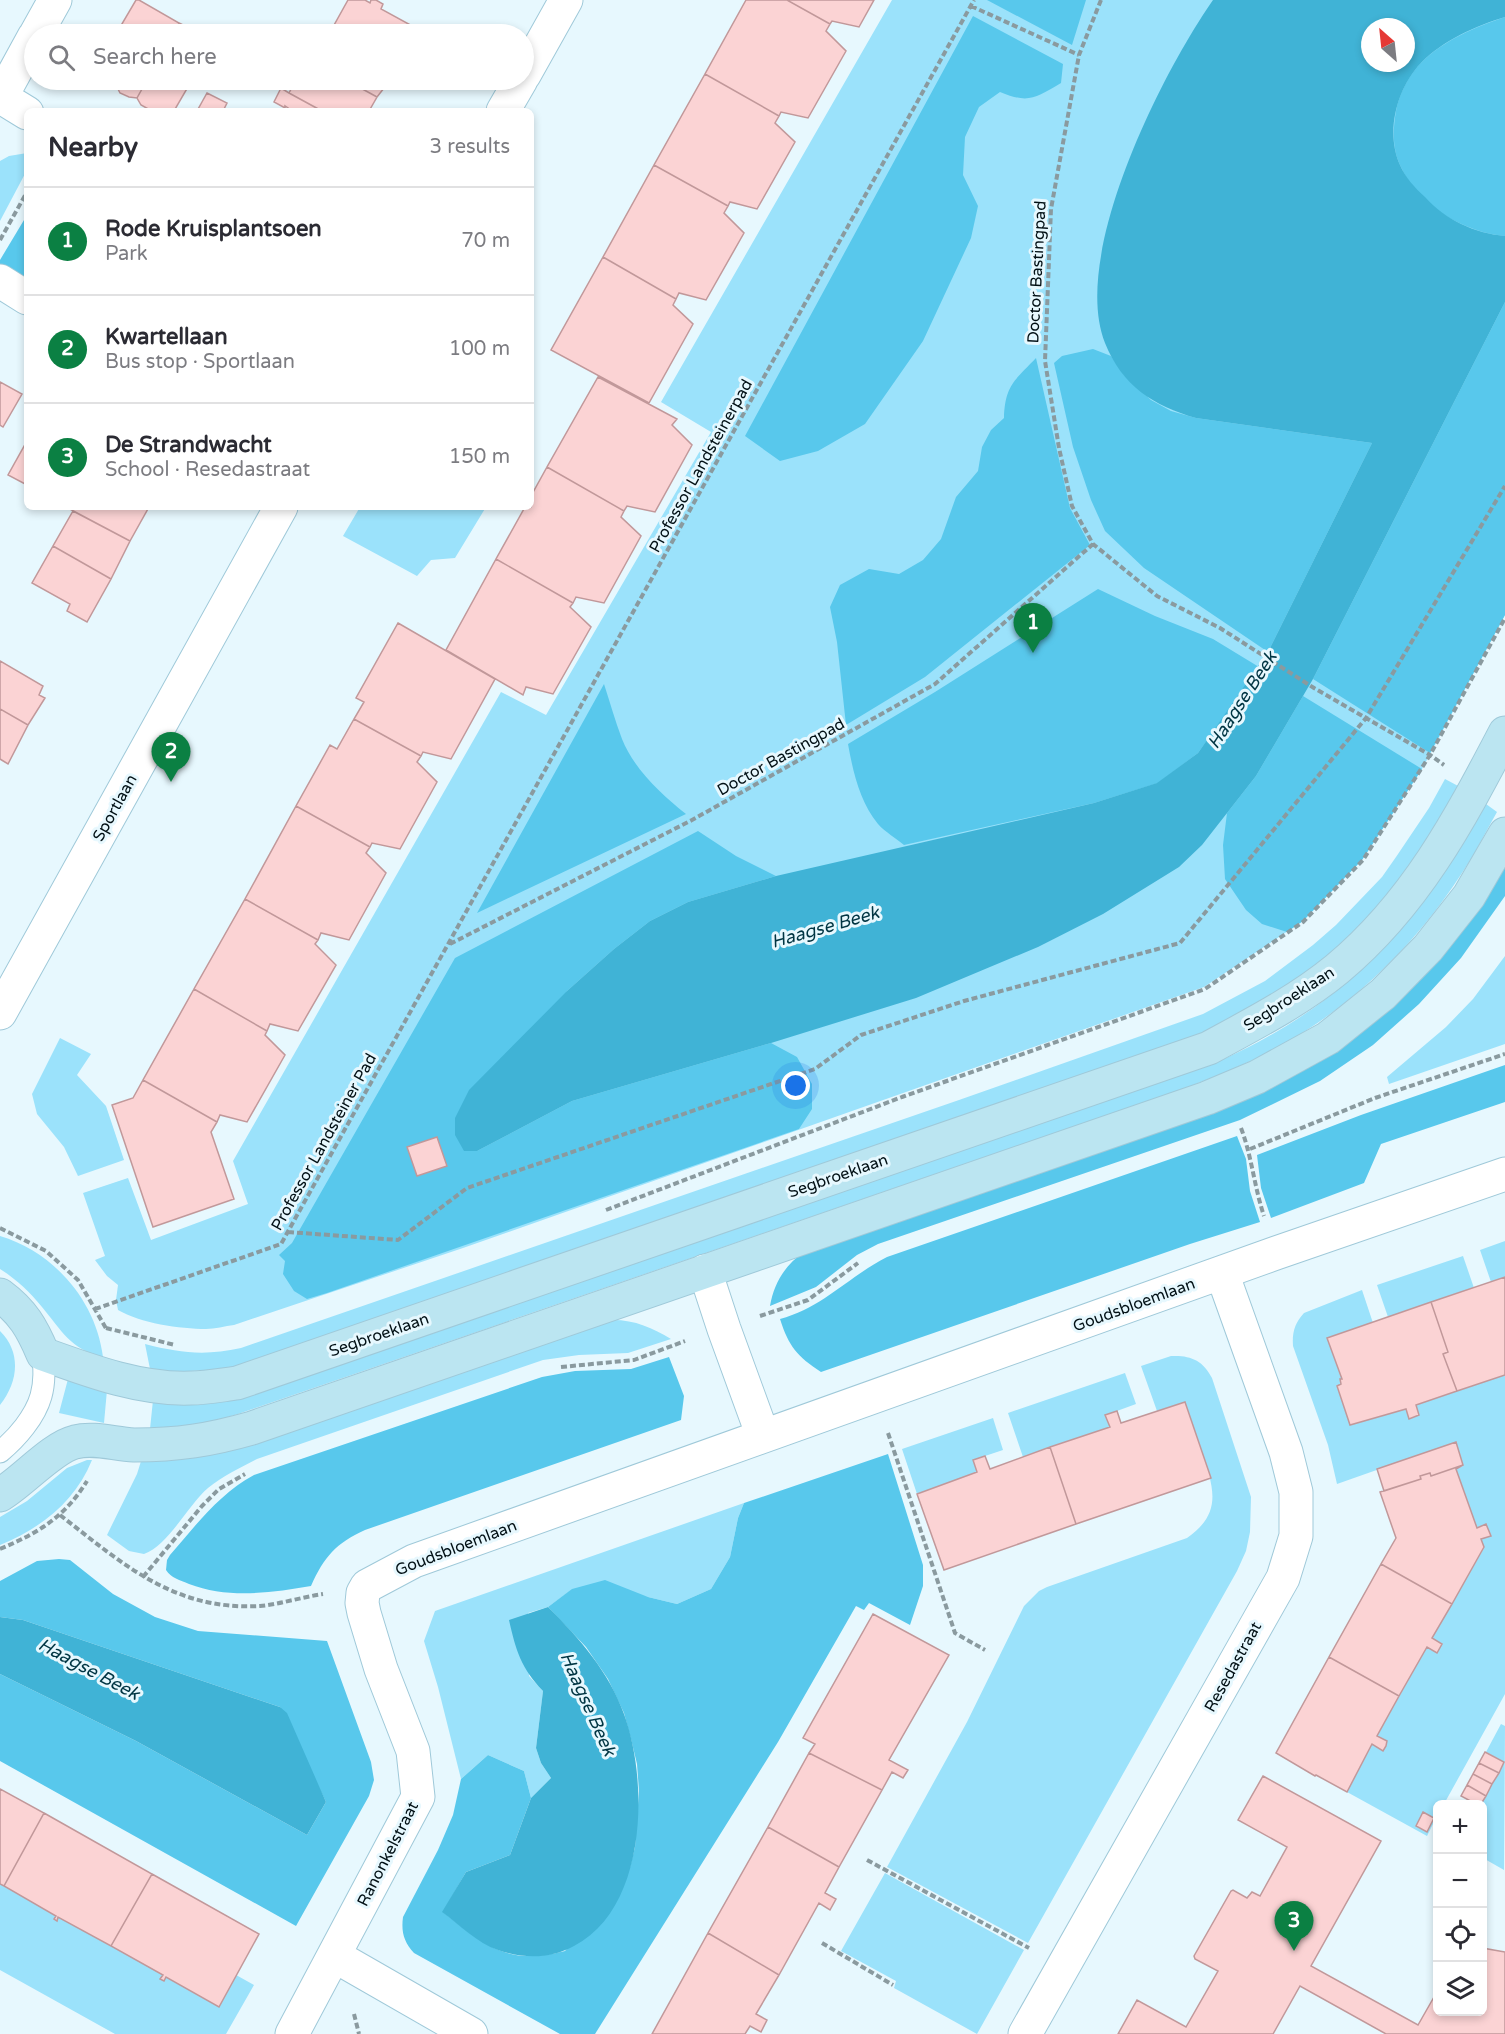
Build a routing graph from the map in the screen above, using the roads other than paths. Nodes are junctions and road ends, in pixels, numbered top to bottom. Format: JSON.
{"nodes":[{"id":1,"x":55,"y":0,"type":"edge"},
{"id":2,"x":566,"y":0,"type":"edge"},
{"id":3,"x":42,"y":24,"type":"edge"},
{"id":4,"x":534,"y":57,"type":"edge"},
{"id":5,"x":24,"y":64,"type":"edge"},
{"id":6,"x":515,"y":90,"type":"edge"},
{"id":7,"x":9,"y":103,"type":"edge"},
{"id":8,"x":505,"y":108,"type":"edge"},
{"id":9,"x":0,"y":281,"type":"edge"},
{"id":10,"x":24,"y":296,"type":"edge"},
{"id":11,"x":279,"y":510,"type":"edge"},
{"id":12,"x":1505,"y":733,"type":"edge"},
{"id":13,"x":1505,"y":834,"type":"edge"},
{"id":14,"x":0,"y":1013,"type":"edge"},
{"id":15,"x":1505,"y":1174,"type":"edge"},
{"id":16,"x":705,"y":1271,"type":"junction"},
{"id":17,"x":1222,"y":1273,"type":"junction"},
{"id":18,"x":0,"y":1295,"type":"edge"},
{"id":19,"x":44,"y":1354,"type":"junction"},
{"id":20,"x":763,"y":1436,"type":"junction"},
{"id":21,"x":0,"y":1452,"type":"edge"},
{"id":22,"x":0,"y":1495,"type":"edge"},
{"id":23,"x":363,"y":1593,"type":"joint"},
{"id":24,"x":335,"y":1956,"type":"junction"},
{"id":25,"x":292,"y":2034,"type":"edge"},
{"id":26,"x":471,"y":2034,"type":"edge"},
{"id":27,"x":1025,"y":2034,"type":"edge"}],
"edges":[{"from":1,"to":3,"type":"street"},
{"from":2,"to":4,"type":"street"},
{"from":5,"to":7,"type":"street"},
{"from":6,"to":8,"type":"street"},
{"from":9,"to":10,"type":"street"},
{"from":11,"to":14,"type":"street","name":"Sportlaan"},
{"from":12,"to":19,"type":"main road","name":"Segbroeklaan"},
{"from":13,"to":16,"type":"main road"},
{"from":15,"to":17,"type":"street","name":"Goudsbloemlaan"},
{"from":16,"to":20,"type":"street"},
{"from":16,"to":22,"type":"main road"},
{"from":17,"to":20,"type":"street","name":"Goudsbloemlaan"},
{"from":17,"to":27,"type":"street","name":"Resedastraat"},
{"from":18,"to":19,"type":"main road"},
{"from":19,"to":21,"type":"lane"},
{"from":20,"to":23,"type":"street","name":"Goudsbloemlaan"},
{"from":23,"to":24,"type":"street","name":"Ranonkelstraat"},
{"from":24,"to":25,"type":"street","name":"Ranonkelstraat"},
{"from":24,"to":26,"type":"street"}]}
